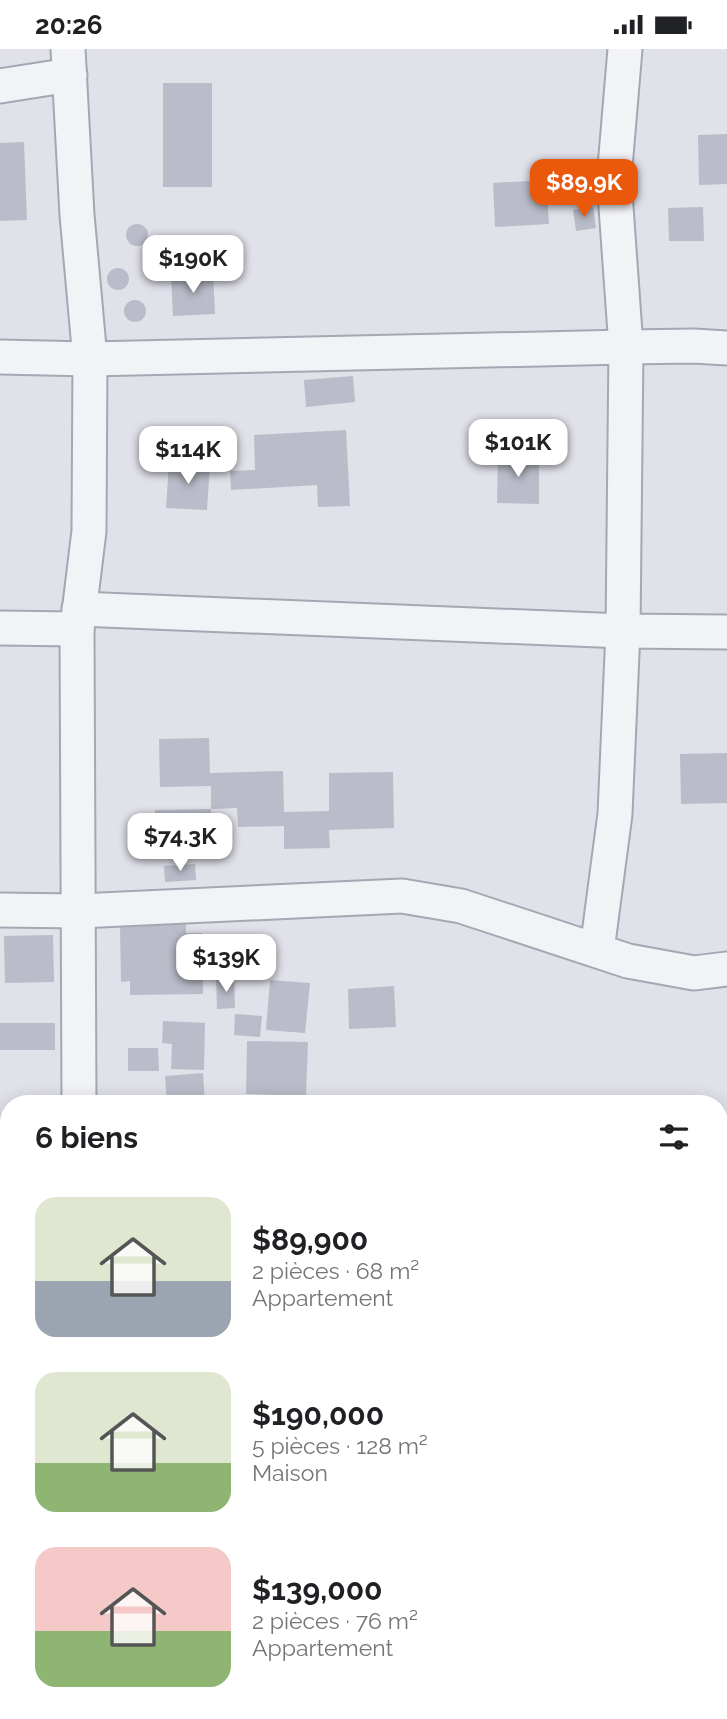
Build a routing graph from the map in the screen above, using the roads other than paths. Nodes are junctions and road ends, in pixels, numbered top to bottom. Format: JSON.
{"nodes":[{"id":1,"x":625,"y":49,"type":"edge"},
{"id":2,"x":69,"y":62,"type":"edge"},
{"id":3,"x":0,"y":86,"type":"edge"},
{"id":4,"x":727,"y":327,"type":"edge"},
{"id":5,"x":694,"y":346,"type":"junction"},
{"id":6,"x":626,"y":347,"type":"junction"},
{"id":7,"x":727,"y":348,"type":"edge"},
{"id":8,"x":0,"y":357,"type":"edge"},
{"id":9,"x":90,"y":359,"type":"junction"},
{"id":10,"x":78,"y":619,"type":"junction"},
{"id":11,"x":0,"y":628,"type":"edge"},
{"id":12,"x":622,"y":631,"type":"junction"},
{"id":13,"x":727,"y":632,"type":"edge"},
{"id":14,"x":0,"y":910,"type":"edge"},
{"id":15,"x":79,"y":911,"type":"junction"},
{"id":16,"x":597,"y":950,"type":"junction"},
{"id":17,"x":727,"y":969,"type":"edge"},
{"id":18,"x":79,"y":1095,"type":"edge"}],
"edges":[{"from":1,"to":6,"type":"street"},
{"from":2,"to":3,"type":"street"},
{"from":2,"to":9,"type":"street"},
{"from":4,"to":5,"type":"street"},
{"from":5,"to":6,"type":"street"},
{"from":5,"to":7,"type":"street"},
{"from":6,"to":9,"type":"street"},
{"from":6,"to":12,"type":"street"},
{"from":8,"to":9,"type":"street"},
{"from":9,"to":10,"type":"street"},
{"from":10,"to":11,"type":"street"},
{"from":10,"to":12,"type":"street"},
{"from":10,"to":15,"type":"street"},
{"from":12,"to":13,"type":"street"},
{"from":12,"to":16,"type":"street"},
{"from":14,"to":15,"type":"street"},
{"from":15,"to":16,"type":"street"},
{"from":15,"to":18,"type":"street"},
{"from":16,"to":17,"type":"street"}]}
